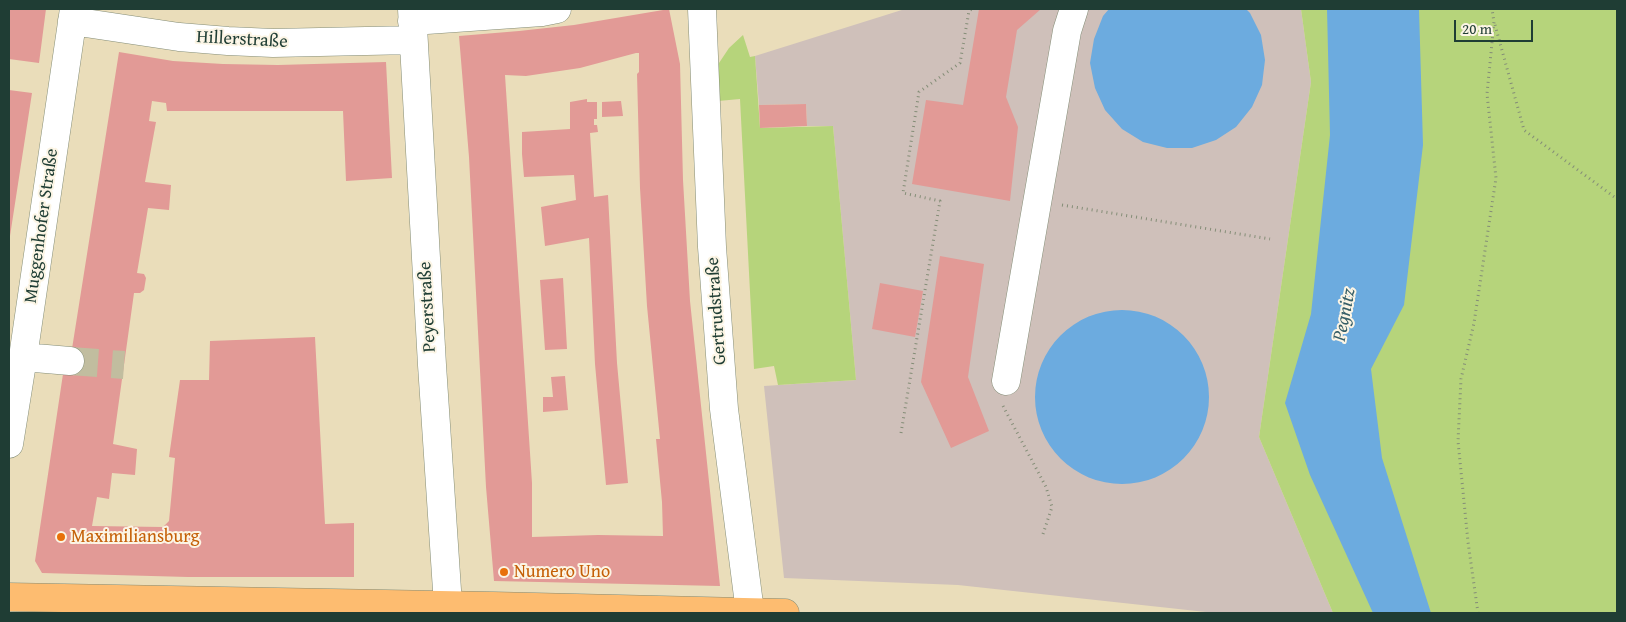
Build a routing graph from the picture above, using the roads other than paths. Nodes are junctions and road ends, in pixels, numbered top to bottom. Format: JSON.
{"nodes":[{"id":1,"x":557,"y":9,"type":"edge"},
{"id":2,"x":702,"y":9,"type":"edge"},
{"id":3,"x":1074,"y":9,"type":"edge"},
{"id":4,"x":73,"y":15,"type":"edge"},
{"id":5,"x":412,"y":23,"type":"edge"},
{"id":6,"x":23,"y":357,"type":"junction"},
{"id":7,"x":70,"y":361,"type":"tunnel mouth"},
{"id":8,"x":1006,"y":380,"type":"road end"},
{"id":9,"x":9,"y":444,"type":"edge"},
{"id":10,"x":9,"y":597,"type":"edge"},
{"id":11,"x":448,"y":605,"type":"junction"},
{"id":12,"x":750,"y":612,"type":"junction"},
{"id":13,"x":785,"y":613,"type":"edge"}],
"edges":[{"from":1,"to":5,"type":"street","name":"Hillerstraße"},
{"from":2,"to":12,"type":"street","name":"Gertrudstraße"},
{"from":3,"to":8,"type":"street"},
{"from":4,"to":5,"type":"street","name":"Hillerstraße"},
{"from":4,"to":6,"type":"street","name":"Muggenhofer Straße"},
{"from":5,"to":11,"type":"street","name":"Peyerstraße"},
{"from":6,"to":7,"type":"street"},
{"from":6,"to":9,"type":"street","name":"Muggenhofer Straße"},
{"from":10,"to":11,"type":"main road"},
{"from":11,"to":12,"type":"main road"},
{"from":12,"to":13,"type":"main road"}]}
